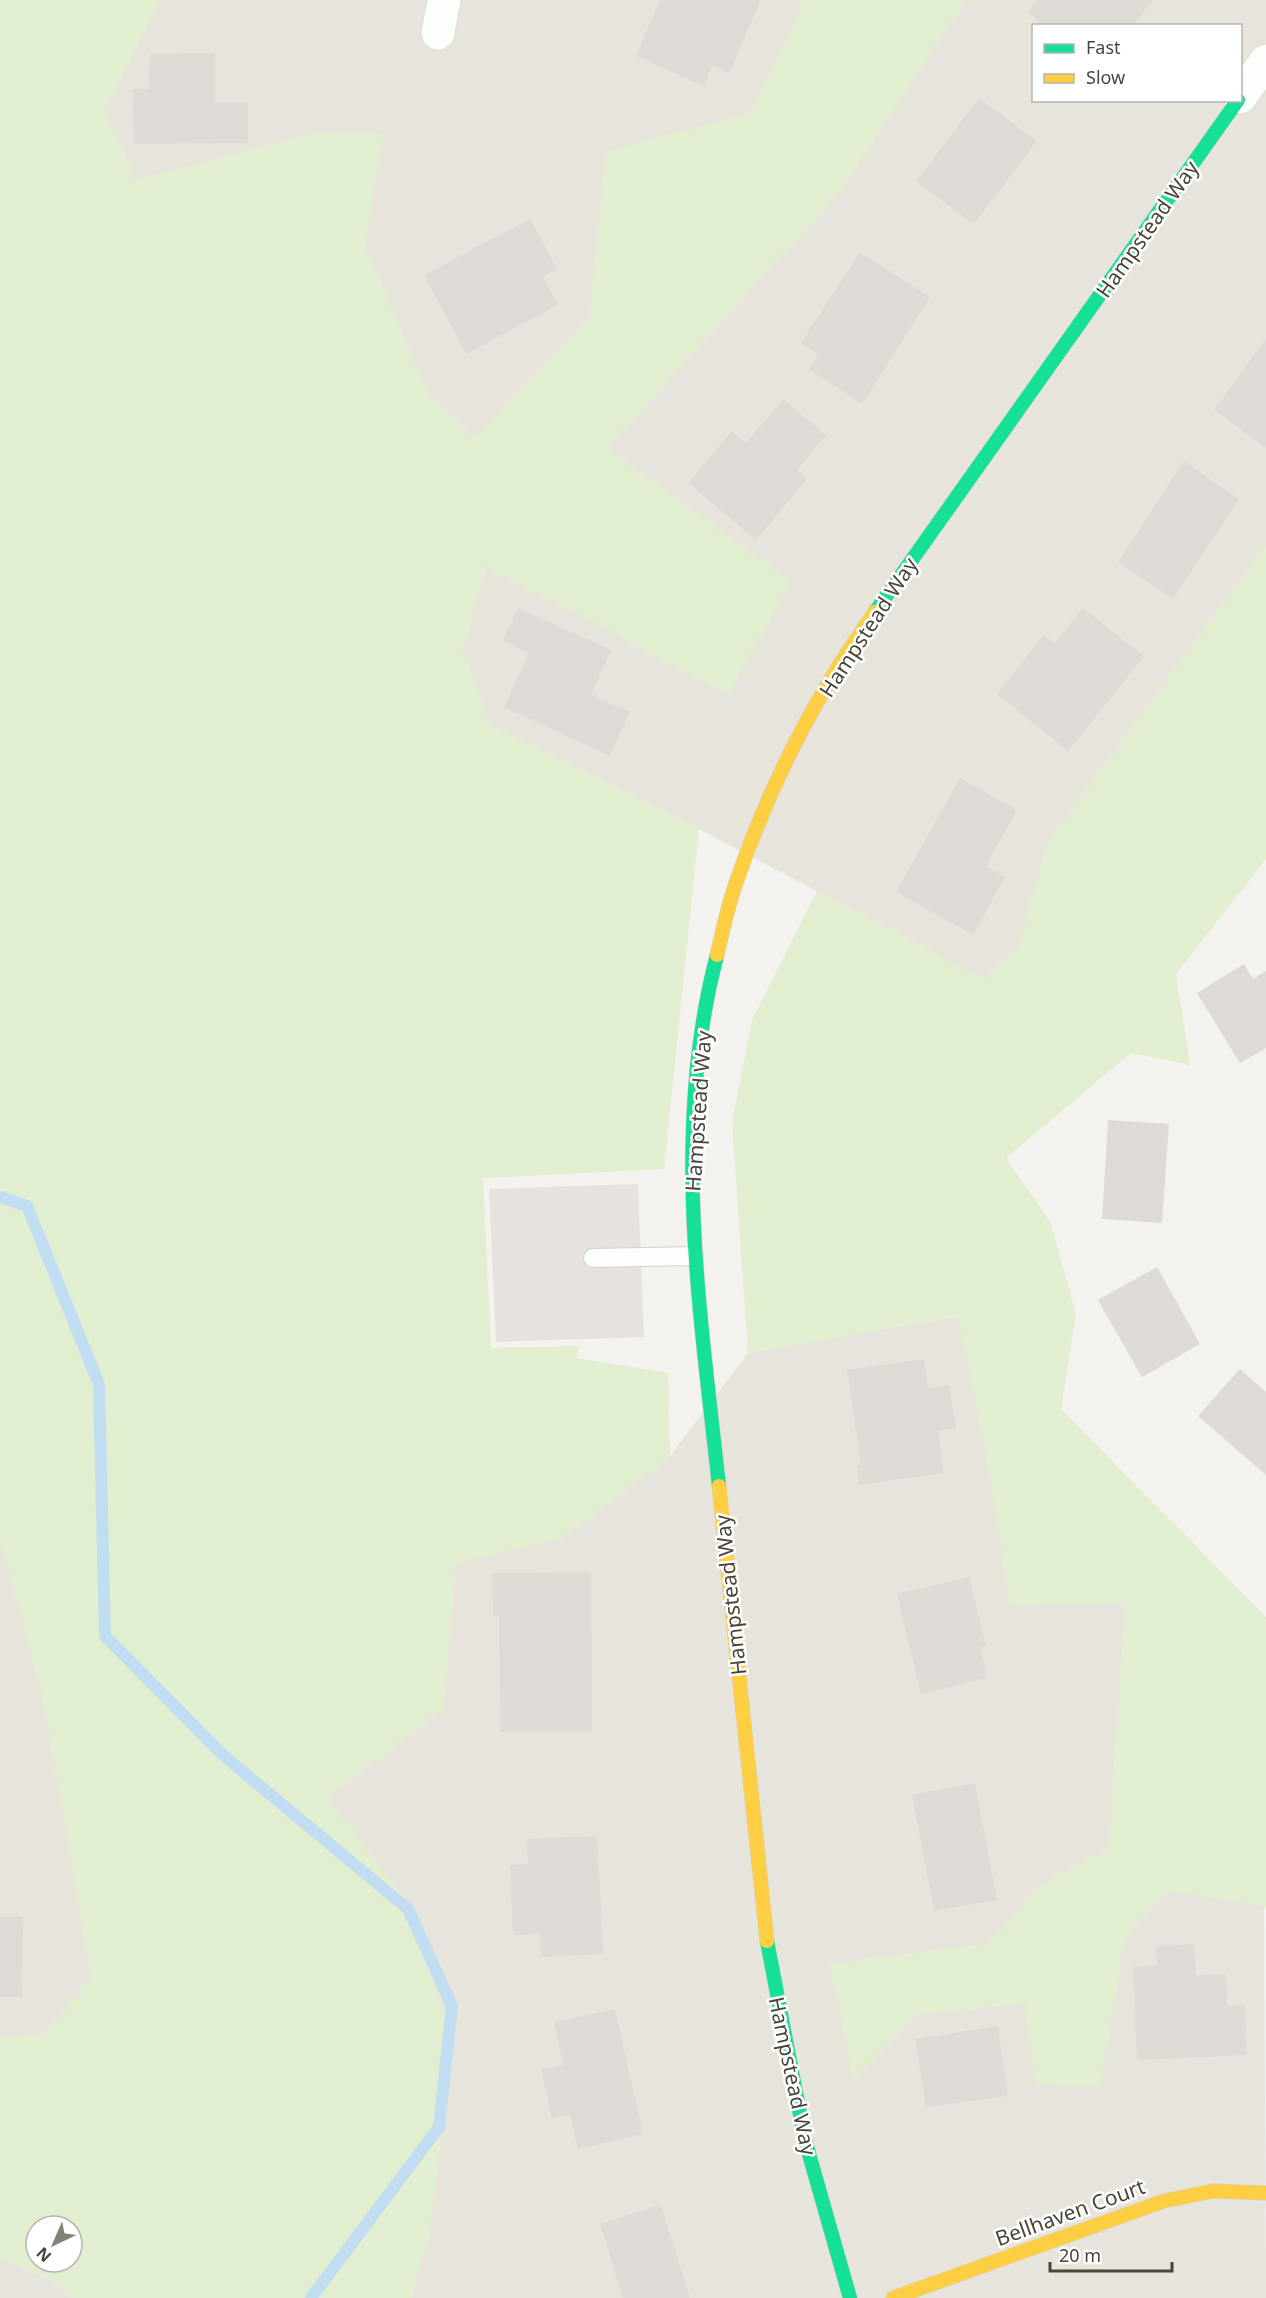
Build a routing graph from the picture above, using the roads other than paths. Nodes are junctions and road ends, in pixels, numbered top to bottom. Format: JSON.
{"nodes":[{"id":1,"x":444,"y":0,"type":"edge"},
{"id":2,"x":438,"y":33,"type":"dead end"},
{"id":3,"x":1266,"y":61,"type":"edge"},
{"id":4,"x":1242,"y":95,"type":"edge"},
{"id":5,"x":1237,"y":102,"type":"edge"},
{"id":6,"x":694,"y":1256,"type":"junction"},
{"id":7,"x":593,"y":1258,"type":"dead end"},
{"id":8,"x":1266,"y":2193,"type":"edge"},
{"id":9,"x":850,"y":2298,"type":"edge"},
{"id":10,"x":893,"y":2298,"type":"edge"}],
"edges":[{"from":1,"to":2,"type":"street"},
{"from":3,"to":4,"type":"street","name":"Hampstead Way"},
{"from":5,"to":6,"type":"street","name":"Hampstead Way"},
{"from":6,"to":7,"type":"lane"},
{"from":6,"to":9,"type":"street","name":"Hampstead Way"},
{"from":8,"to":10,"type":"street","name":"Bellhaven Court"}]}
